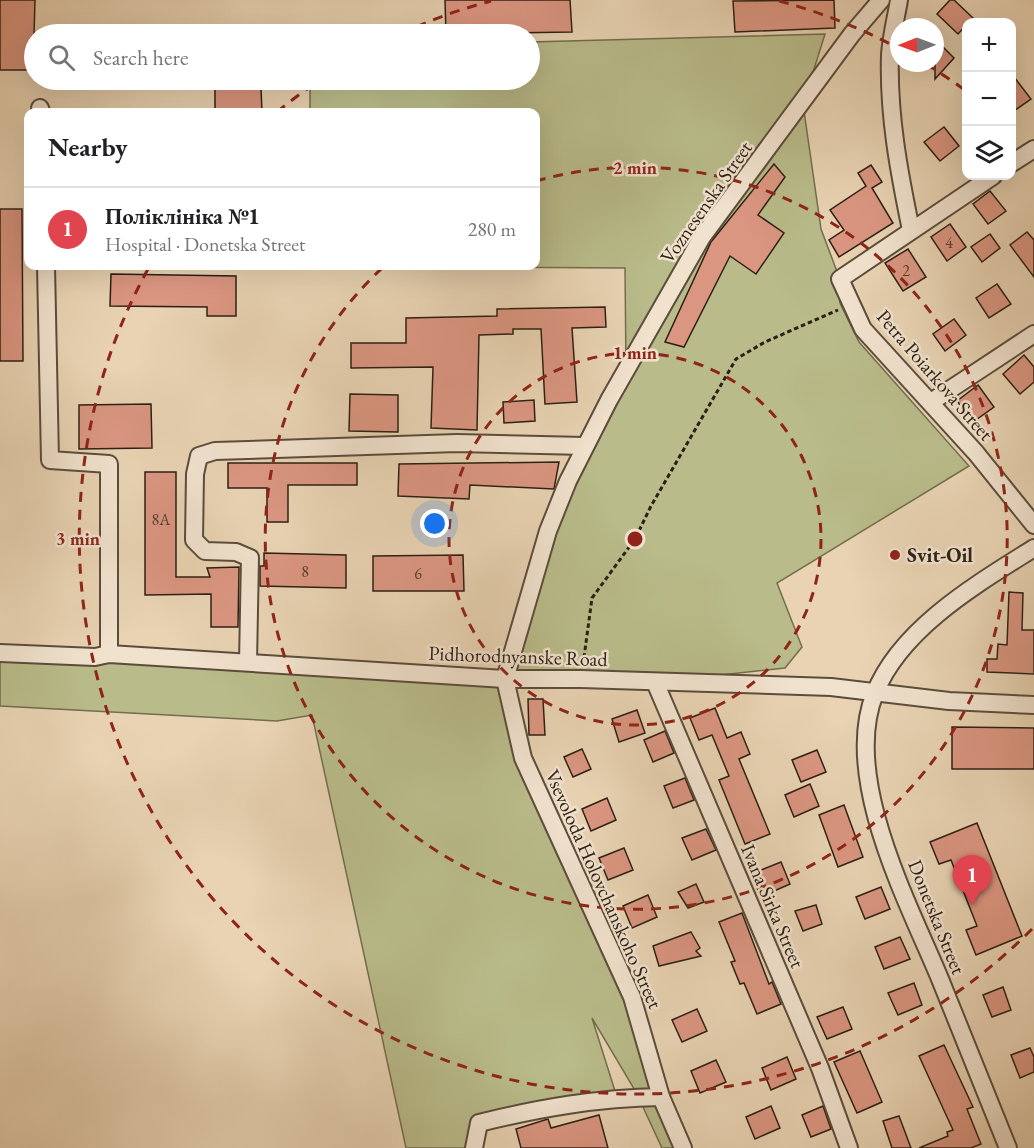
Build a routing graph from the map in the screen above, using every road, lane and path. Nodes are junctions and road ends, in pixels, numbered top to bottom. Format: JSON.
{"nodes":[{"id":1,"x":881,"y":0,"type":"edge"},
{"id":2,"x":899,"y":0,"type":"edge"},
{"id":3,"x":1034,"y":149,"type":"edge"},
{"id":4,"x":1016,"y":161,"type":"edge"},
{"id":5,"x":987,"y":180,"type":"edge"},
{"id":6,"x":911,"y":230,"type":"junction"},
{"id":7,"x":46,"y":270,"type":"edge"},
{"id":8,"x":851,"y":304,"type":"junction"},
{"id":9,"x":1034,"y":334,"type":"edge"},
{"id":10,"x":931,"y":402,"type":"junction"},
{"id":11,"x":585,"y":446,"type":"junction"},
{"id":12,"x":1034,"y":525,"type":"edge"},
{"id":13,"x":1034,"y":548,"type":"edge"},
{"id":14,"x":0,"y":653,"type":"edge"},
{"id":15,"x":109,"y":654,"type":"junction"},
{"id":16,"x":248,"y":662,"type":"junction"},
{"id":17,"x":581,"y":679,"type":"junction"},
{"id":18,"x":505,"y":680,"type":"junction"},
{"id":19,"x":655,"y":682,"type":"junction"},
{"id":20,"x":874,"y":694,"type":"junction"},
{"id":21,"x":1034,"y":705,"type":"edge"},
{"id":22,"x":661,"y":1097,"type":"junction"},
{"id":23,"x":474,"y":1148,"type":"edge"},
{"id":24,"x":683,"y":1148,"type":"edge"},
{"id":25,"x":849,"y":1148,"type":"edge"},
{"id":26,"x":1008,"y":1148,"type":"edge"}],
"edges":[{"from":1,"to":11,"type":"street","name":"Voznesenska Street"},
{"from":2,"to":6,"type":"street"},
{"from":3,"to":4,"type":"street"},
{"from":5,"to":6,"type":"street","name":"Petra Poiarkova Street"},
{"from":6,"to":8,"type":"street","name":"Petra Poiarkova Street"},
{"from":7,"to":15,"type":"street"},
{"from":8,"to":10,"type":"street","name":"Petra Poiarkova Street"},
{"from":8,"to":17,"type":"path"},
{"from":9,"to":10,"type":"street"},
{"from":10,"to":12,"type":"street","name":"Petra Poiarkova Street"},
{"from":11,"to":16,"type":"street"},
{"from":11,"to":18,"type":"street","name":"Voznesenska Street"},
{"from":13,"to":20,"type":"street","name":"Donetska Street"},
{"from":14,"to":15,"type":"street","name":"Pidhorodnyanske Road"},
{"from":15,"to":16,"type":"street","name":"Pidhorodnyanske Road"},
{"from":16,"to":18,"type":"street","name":"Pidhorodnyanske Road"},
{"from":17,"to":18,"type":"street","name":"Pidhorodnyanske Road"},
{"from":17,"to":19,"type":"street","name":"Pidhorodnyanske Road"},
{"from":18,"to":22,"type":"street","name":"Vsevoloda Holovchanskoho Street"},
{"from":19,"to":20,"type":"street","name":"Pidhorodnyanske Road"},
{"from":19,"to":25,"type":"street","name":"Ivana Sirka Street"},
{"from":20,"to":21,"type":"street","name":"Pidhorodnyanske Road"},
{"from":20,"to":26,"type":"street","name":"Donetska Street"},
{"from":22,"to":23,"type":"street"},
{"from":22,"to":24,"type":"street","name":"Vsevoloda Holovchanskoho Street"}]}
